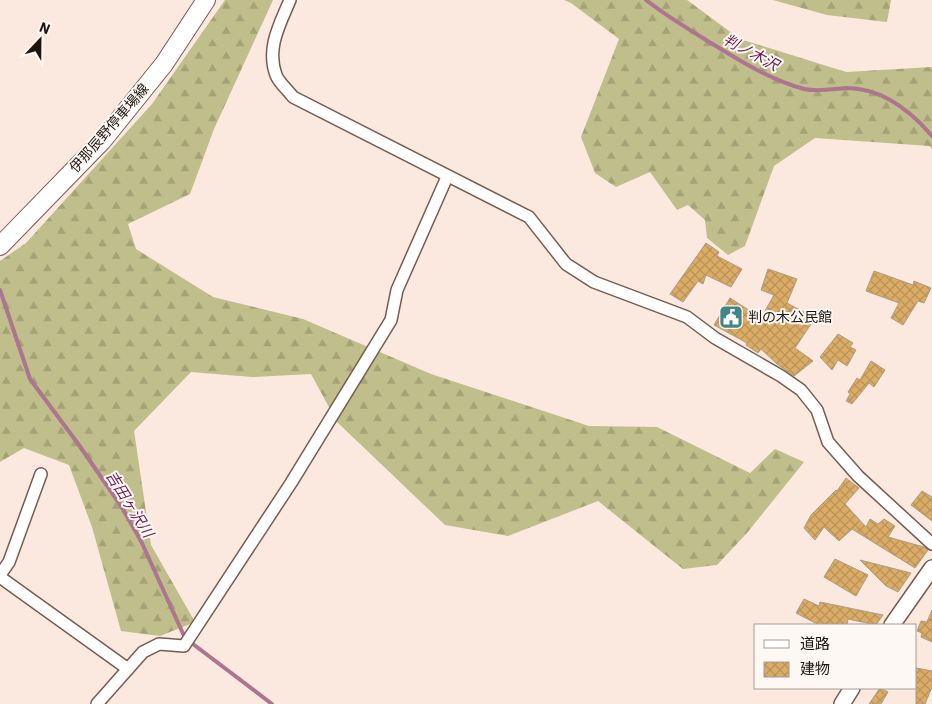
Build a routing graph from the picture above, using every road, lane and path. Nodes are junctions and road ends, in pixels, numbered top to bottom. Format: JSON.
{"nodes":[{"id":1,"x":206,"y":0,"type":"edge"},
{"id":2,"x":290,"y":0,"type":"edge"},
{"id":3,"x":447,"y":177,"type":"junction"},
{"id":4,"x":0,"y":246,"type":"edge"},
{"id":5,"x":41,"y":474,"type":"dead end"},
{"id":6,"x":932,"y":544,"type":"edge"},
{"id":7,"x":932,"y":568,"type":"edge"},
{"id":8,"x":2,"y":578,"type":"edge"},
{"id":9,"x":893,"y":624,"type":"edge"},
{"id":10,"x":128,"y":669,"type":"junction"},
{"id":11,"x":851,"y":689,"type":"edge"},
{"id":12,"x":97,"y":704,"type":"edge"},
{"id":13,"x":842,"y":704,"type":"edge"}],
"edges":[{"from":1,"to":4,"type":"main road","name":"伊那辰野停車場線"},
{"from":2,"to":3,"type":"street"},
{"from":3,"to":6,"type":"street"},
{"from":3,"to":10,"type":"street"},
{"from":5,"to":8,"type":"street"},
{"from":7,"to":9,"type":"street"},
{"from":8,"to":10,"type":"street"},
{"from":10,"to":12,"type":"street"},
{"from":11,"to":13,"type":"street"}]}
